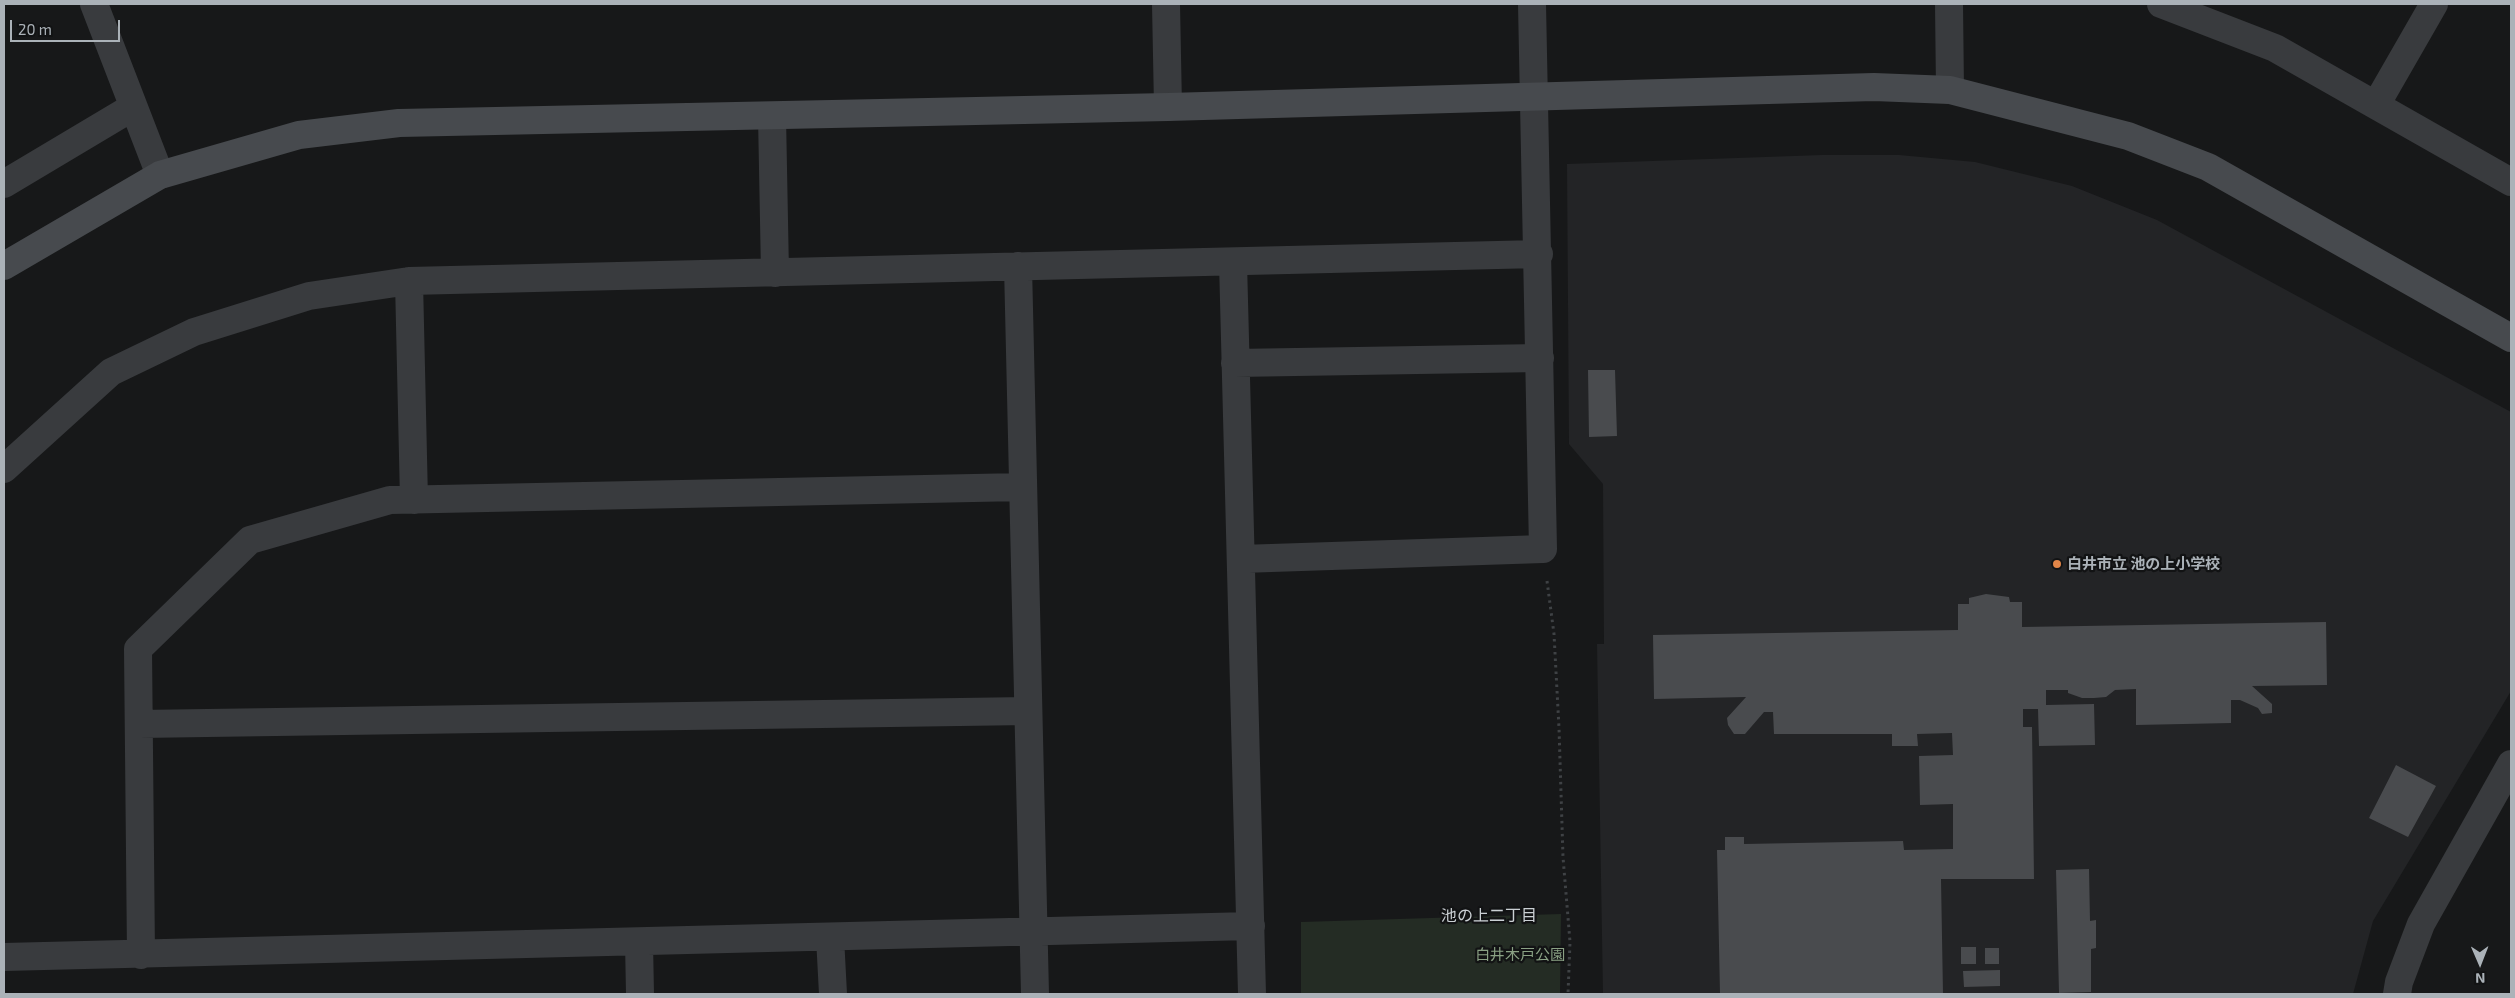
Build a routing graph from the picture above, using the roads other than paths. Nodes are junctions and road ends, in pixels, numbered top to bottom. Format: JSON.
{"nodes":[{"id":1,"x":94,"y":4,"type":"edge"},
{"id":2,"x":1166,"y":4,"type":"edge"},
{"id":3,"x":1532,"y":4,"type":"edge"},
{"id":4,"x":1949,"y":4,"type":"edge"},
{"id":5,"x":2160,"y":4,"type":"edge"},
{"id":6,"x":2434,"y":4,"type":"edge"},
{"id":7,"x":1950,"y":90,"type":"junction"},
{"id":8,"x":1535,"y":95,"type":"junction"},
{"id":9,"x":2376,"y":106,"type":"junction"},
{"id":10,"x":133,"y":107,"type":"junction"},
{"id":11,"x":1168,"y":107,"type":"junction"},
{"id":12,"x":772,"y":116,"type":"junction"},
{"id":13,"x":160,"y":175,"type":"junction"},
{"id":14,"x":2511,"y":182,"type":"edge"},
{"id":15,"x":4,"y":184,"type":"edge"},
{"id":16,"x":1539,"y":254,"type":"junction"},
{"id":17,"x":1233,"y":262,"type":"junction"},
{"id":18,"x":4,"y":266,"type":"edge"},
{"id":19,"x":1018,"y":266,"type":"junction"},
{"id":20,"x":775,"y":272,"type":"junction"},
{"id":21,"x":409,"y":281,"type":"junction"},
{"id":22,"x":2511,"y":338,"type":"edge"},
{"id":23,"x":1540,"y":358,"type":"junction"},
{"id":24,"x":1235,"y":363,"type":"junction"},
{"id":25,"x":4,"y":470,"type":"edge"},
{"id":26,"x":1022,"y":487,"type":"junction"},
{"id":27,"x":414,"y":500,"type":"junction"},
{"id":28,"x":1241,"y":559,"type":"junction"},
{"id":29,"x":1028,"y":710,"type":"junction"},
{"id":30,"x":139,"y":724,"type":"junction"},
{"id":31,"x":2511,"y":764,"type":"edge"},
{"id":32,"x":1251,"y":926,"type":"junction"},
{"id":33,"x":1033,"y":932,"type":"junction"},
{"id":34,"x":830,"y":937,"type":"junction"},
{"id":35,"x":639,"y":942,"type":"junction"},
{"id":36,"x":141,"y":955,"type":"junction"},
{"id":37,"x":4,"y":957,"type":"edge"},
{"id":38,"x":640,"y":994,"type":"edge"},
{"id":39,"x":833,"y":994,"type":"edge"},
{"id":40,"x":1035,"y":994,"type":"edge"},
{"id":41,"x":1252,"y":994,"type":"edge"},
{"id":42,"x":2397,"y":994,"type":"edge"}],
"edges":[{"from":1,"to":10,"type":"street"},
{"from":2,"to":11,"type":"street"},
{"from":3,"to":8,"type":"street"},
{"from":4,"to":7,"type":"street"},
{"from":5,"to":9,"type":"street"},
{"from":6,"to":9,"type":"street"},
{"from":7,"to":8,"type":"street"},
{"from":7,"to":22,"type":"street"},
{"from":8,"to":11,"type":"street"},
{"from":8,"to":16,"type":"street"},
{"from":9,"to":14,"type":"street"},
{"from":10,"to":13,"type":"street"},
{"from":10,"to":15,"type":"street"},
{"from":11,"to":12,"type":"street"},
{"from":12,"to":13,"type":"street"},
{"from":12,"to":20,"type":"street"},
{"from":13,"to":18,"type":"street"},
{"from":16,"to":17,"type":"street"},
{"from":16,"to":23,"type":"street"},
{"from":17,"to":19,"type":"street"},
{"from":17,"to":24,"type":"street"},
{"from":19,"to":20,"type":"street"},
{"from":19,"to":26,"type":"street"},
{"from":20,"to":21,"type":"street"},
{"from":21,"to":25,"type":"street"},
{"from":21,"to":27,"type":"street"},
{"from":23,"to":24,"type":"street"},
{"from":23,"to":28,"type":"street"},
{"from":24,"to":28,"type":"street"},
{"from":26,"to":27,"type":"street"},
{"from":26,"to":29,"type":"street"},
{"from":27,"to":30,"type":"street"},
{"from":28,"to":32,"type":"street"},
{"from":29,"to":30,"type":"street"},
{"from":29,"to":33,"type":"street"},
{"from":30,"to":36,"type":"street"},
{"from":31,"to":42,"type":"street"},
{"from":32,"to":33,"type":"street"},
{"from":32,"to":41,"type":"street"},
{"from":33,"to":34,"type":"street"},
{"from":33,"to":40,"type":"street"},
{"from":34,"to":35,"type":"street"},
{"from":34,"to":39,"type":"street"},
{"from":35,"to":36,"type":"street"},
{"from":35,"to":38,"type":"street"},
{"from":36,"to":37,"type":"street"}]}
